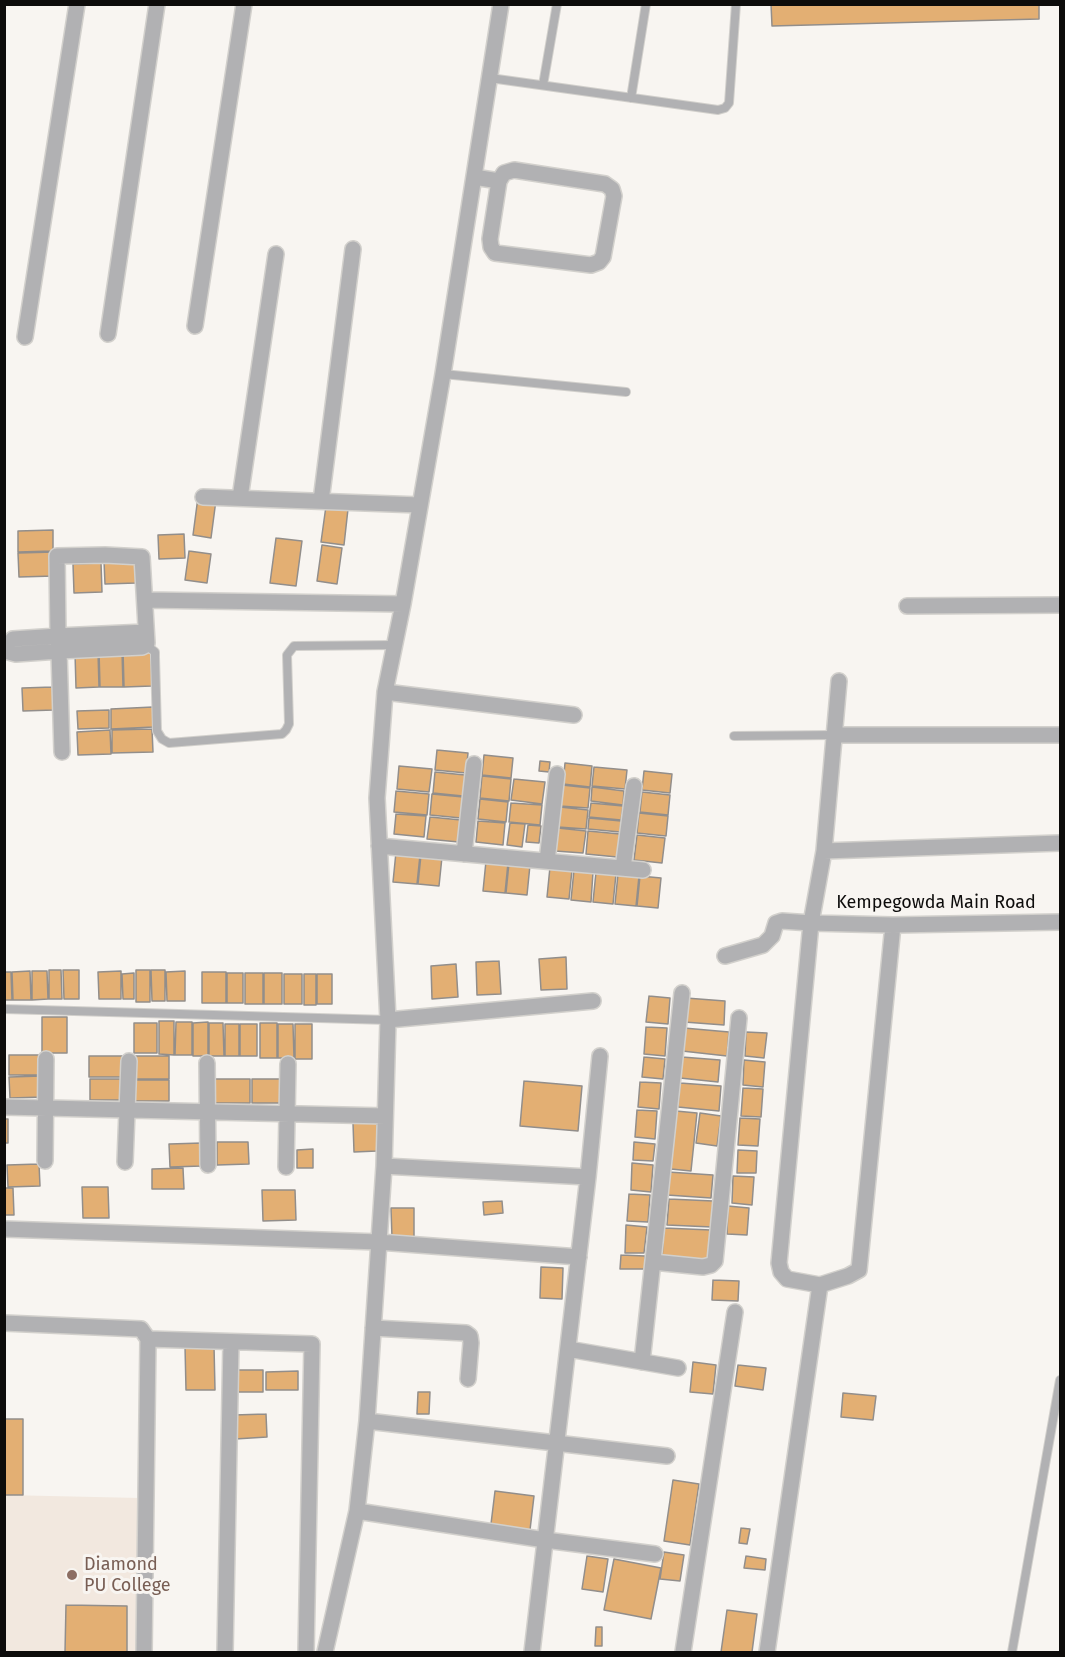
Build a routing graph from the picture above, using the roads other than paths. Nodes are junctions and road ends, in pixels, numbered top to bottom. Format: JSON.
{"nodes":[{"id":1,"x":76,"y":4,"type":"edge"},
{"id":2,"x":158,"y":4,"type":"edge"},
{"id":3,"x":243,"y":4,"type":"edge"},
{"id":4,"x":501,"y":4,"type":"edge"},
{"id":5,"x":557,"y":4,"type":"edge"},
{"id":6,"x":646,"y":4,"type":"edge"},
{"id":7,"x":736,"y":4,"type":"edge"},
{"id":8,"x":490,"y":78,"type":"junction"},
{"id":9,"x":543,"y":85,"type":"junction"},
{"id":10,"x":631,"y":98,"type":"junction"},
{"id":11,"x":474,"y":177,"type":"junction"},
{"id":12,"x":499,"y":181,"type":"junction"},
{"id":13,"x":353,"y":249,"type":"dead end"},
{"id":14,"x":276,"y":254,"type":"dead end"},
{"id":15,"x":195,"y":326,"type":"dead end"},
{"id":16,"x":108,"y":334,"type":"dead end"},
{"id":17,"x":25,"y":337,"type":"dead end"},
{"id":18,"x":443,"y":374,"type":"junction"},
{"id":19,"x":626,"y":392,"type":"dead end"},
{"id":20,"x":203,"y":497,"type":"dead end"},
{"id":21,"x":240,"y":498,"type":"junction"},
{"id":22,"x":321,"y":501,"type":"junction"},
{"id":23,"x":420,"y":505,"type":"junction"},
{"id":24,"x":145,"y":600,"type":"junction"},
{"id":25,"x":403,"y":604,"type":"junction"},
{"id":26,"x":1060,"y":605,"type":"edge"},
{"id":27,"x":907,"y":606,"type":"dead end"},
{"id":28,"x":58,"y":636,"type":"junction"},
{"id":29,"x":146,"y":638,"type":"junction"},
{"id":30,"x":394,"y":645,"type":"junction"},
{"id":31,"x":59,"y":651,"type":"junction"},
{"id":32,"x":839,"y":681,"type":"dead end"},
{"id":33,"x":384,"y":692,"type":"junction"},
{"id":34,"x":574,"y":714,"type":"dead end"},
{"id":35,"x":834,"y":735,"type":"junction"},
{"id":36,"x":1060,"y":735,"type":"edge"},
{"id":37,"x":734,"y":736,"type":"dead end"},
{"id":38,"x":62,"y":753,"type":"dead end"},
{"id":39,"x":474,"y":764,"type":"dead end"},
{"id":40,"x":557,"y":774,"type":"dead end"},
{"id":41,"x":634,"y":786,"type":"dead end"},
{"id":42,"x":1060,"y":843,"type":"edge"},
{"id":43,"x":379,"y":846,"type":"junction"},
{"id":44,"x":824,"y":851,"type":"junction"},
{"id":45,"x":464,"y":854,"type":"junction"},
{"id":46,"x":547,"y":861,"type":"junction"},
{"id":47,"x":623,"y":868,"type":"junction"},
{"id":48,"x":643,"y":870,"type":"dead end"},
{"id":49,"x":1060,"y":922,"type":"edge"},
{"id":50,"x":811,"y":923,"type":"junction"},
{"id":51,"x":893,"y":925,"type":"junction"},
{"id":52,"x":725,"y":956,"type":"dead end"},
{"id":53,"x":682,"y":993,"type":"dead end"},
{"id":54,"x":593,"y":1001,"type":"dead end"},
{"id":55,"x":4,"y":1009,"type":"edge"},
{"id":56,"x":739,"y":1018,"type":"dead end"},
{"id":57,"x":388,"y":1020,"type":"junction"},
{"id":58,"x":600,"y":1056,"type":"dead end"},
{"id":59,"x":46,"y":1059,"type":"dead end"},
{"id":60,"x":129,"y":1061,"type":"dead end"},
{"id":61,"x":207,"y":1063,"type":"dead end"},
{"id":62,"x":288,"y":1064,"type":"dead end"},
{"id":63,"x":4,"y":1107,"type":"edge"},
{"id":64,"x":45,"y":1108,"type":"junction"},
{"id":65,"x":127,"y":1110,"type":"junction"},
{"id":66,"x":207,"y":1112,"type":"junction"},
{"id":67,"x":287,"y":1114,"type":"junction"},
{"id":68,"x":385,"y":1116,"type":"junction"},
{"id":69,"x":45,"y":1161,"type":"dead end"},
{"id":70,"x":125,"y":1162,"type":"dead end"},
{"id":71,"x":208,"y":1165,"type":"dead end"},
{"id":72,"x":384,"y":1166,"type":"junction"},
{"id":73,"x":286,"y":1167,"type":"dead end"},
{"id":74,"x":588,"y":1177,"type":"junction"},
{"id":75,"x":4,"y":1229,"type":"edge"},
{"id":76,"x":379,"y":1242,"type":"junction"},
{"id":77,"x":579,"y":1257,"type":"junction"},
{"id":78,"x":653,"y":1262,"type":"junction"},
{"id":79,"x":819,"y":1285,"type":"junction"},
{"id":80,"x":735,"y":1312,"type":"dead end"},
{"id":81,"x":4,"y":1323,"type":"edge"},
{"id":82,"x":373,"y":1328,"type":"junction"},
{"id":83,"x":148,"y":1339,"type":"junction"},
{"id":84,"x":231,"y":1342,"type":"junction"},
{"id":85,"x":568,"y":1349,"type":"junction"},
{"id":86,"x":642,"y":1362,"type":"junction"},
{"id":87,"x":678,"y":1368,"type":"dead end"},
{"id":88,"x":468,"y":1379,"type":"dead end"},
{"id":89,"x":1060,"y":1380,"type":"edge"},
{"id":90,"x":367,"y":1421,"type":"junction"},
{"id":91,"x":557,"y":1443,"type":"junction"},
{"id":92,"x":667,"y":1456,"type":"dead end"},
{"id":93,"x":357,"y":1511,"type":"junction"},
{"id":94,"x":545,"y":1540,"type":"junction"},
{"id":95,"x":655,"y":1554,"type":"dead end"},
{"id":96,"x":144,"y":1653,"type":"edge"},
{"id":97,"x":225,"y":1653,"type":"edge"},
{"id":98,"x":306,"y":1653,"type":"edge"},
{"id":99,"x":325,"y":1653,"type":"edge"},
{"id":100,"x":532,"y":1653,"type":"edge"},
{"id":101,"x":683,"y":1653,"type":"edge"},
{"id":102,"x":768,"y":1653,"type":"edge"},
{"id":103,"x":1012,"y":1653,"type":"edge"}],
"edges":[{"from":1,"to":17,"type":"street"},
{"from":2,"to":16,"type":"street"},
{"from":3,"to":15,"type":"street"},
{"from":4,"to":8,"type":"street"},
{"from":5,"to":9,"type":"lane"},
{"from":6,"to":10,"type":"lane"},
{"from":7,"to":10,"type":"lane"},
{"from":8,"to":9,"type":"lane"},
{"from":8,"to":11,"type":"street"},
{"from":9,"to":10,"type":"lane"},
{"from":11,"to":12,"type":"street"},
{"from":11,"to":18,"type":"street"},
{"from":12,"to":12,"type":"street"},
{"from":13,"to":22,"type":"street"},
{"from":14,"to":21,"type":"street"},
{"from":18,"to":19,"type":"lane"},
{"from":18,"to":23,"type":"street"},
{"from":20,"to":21,"type":"street"},
{"from":21,"to":22,"type":"street"},
{"from":22,"to":23,"type":"street"},
{"from":23,"to":25,"type":"street"},
{"from":24,"to":25,"type":"street"},
{"from":24,"to":28,"type":"street"},
{"from":24,"to":29,"type":"street"},
{"from":25,"to":30,"type":"street"},
{"from":26,"to":27,"type":"street"},
{"from":28,"to":29,"type":"street"},
{"from":28,"to":31,"type":"street"},
{"from":28,"to":31,"type":"street"},
{"from":29,"to":30,"type":"lane"},
{"from":29,"to":31,"type":"street"},
{"from":30,"to":33,"type":"street"},
{"from":31,"to":38,"type":"street"},
{"from":32,"to":35,"type":"street"},
{"from":33,"to":34,"type":"street"},
{"from":33,"to":43,"type":"street"},
{"from":35,"to":36,"type":"street"},
{"from":35,"to":37,"type":"lane"},
{"from":35,"to":44,"type":"street"},
{"from":39,"to":45,"type":"street"},
{"from":40,"to":46,"type":"street"},
{"from":41,"to":47,"type":"street"},
{"from":42,"to":44,"type":"street"},
{"from":43,"to":45,"type":"street"},
{"from":43,"to":57,"type":"street"},
{"from":44,"to":50,"type":"street"},
{"from":45,"to":46,"type":"street"},
{"from":46,"to":47,"type":"street"},
{"from":47,"to":48,"type":"street"},
{"from":49,"to":51,"type":"street","name":"Kempegowda Main Road"},
{"from":50,"to":51,"type":"street","name":"Kempegowda Main Road"},
{"from":50,"to":52,"type":"street","name":"Kempegowda Main Road"},
{"from":50,"to":79,"type":"street"},
{"from":51,"to":79,"type":"street"},
{"from":53,"to":78,"type":"street"},
{"from":54,"to":57,"type":"street"},
{"from":55,"to":57,"type":"lane"},
{"from":56,"to":78,"type":"street"},
{"from":57,"to":68,"type":"street"},
{"from":58,"to":74,"type":"street"},
{"from":59,"to":64,"type":"street"},
{"from":60,"to":65,"type":"street"},
{"from":61,"to":66,"type":"street"},
{"from":62,"to":67,"type":"street"},
{"from":63,"to":64,"type":"street"},
{"from":64,"to":65,"type":"street"},
{"from":64,"to":69,"type":"street"},
{"from":65,"to":66,"type":"street"},
{"from":65,"to":70,"type":"street"},
{"from":66,"to":67,"type":"street"},
{"from":66,"to":71,"type":"street"},
{"from":67,"to":68,"type":"street"},
{"from":67,"to":73,"type":"street"},
{"from":68,"to":72,"type":"street"},
{"from":72,"to":74,"type":"street"},
{"from":72,"to":76,"type":"street"},
{"from":74,"to":77,"type":"street"},
{"from":75,"to":76,"type":"street"},
{"from":76,"to":77,"type":"street"},
{"from":76,"to":82,"type":"street"},
{"from":77,"to":85,"type":"street"},
{"from":78,"to":86,"type":"street"},
{"from":79,"to":102,"type":"street"},
{"from":80,"to":101,"type":"street"},
{"from":81,"to":83,"type":"street"},
{"from":82,"to":88,"type":"street"},
{"from":82,"to":90,"type":"street"},
{"from":83,"to":84,"type":"street"},
{"from":83,"to":96,"type":"street"},
{"from":84,"to":97,"type":"street"},
{"from":84,"to":98,"type":"street"},
{"from":85,"to":86,"type":"street"},
{"from":85,"to":91,"type":"street"},
{"from":86,"to":87,"type":"street"},
{"from":89,"to":103,"type":"lane"},
{"from":90,"to":91,"type":"street"},
{"from":90,"to":93,"type":"street"},
{"from":91,"to":92,"type":"street"},
{"from":91,"to":94,"type":"street"},
{"from":93,"to":94,"type":"street"},
{"from":93,"to":99,"type":"street"},
{"from":94,"to":95,"type":"street"},
{"from":94,"to":100,"type":"street"}]}
